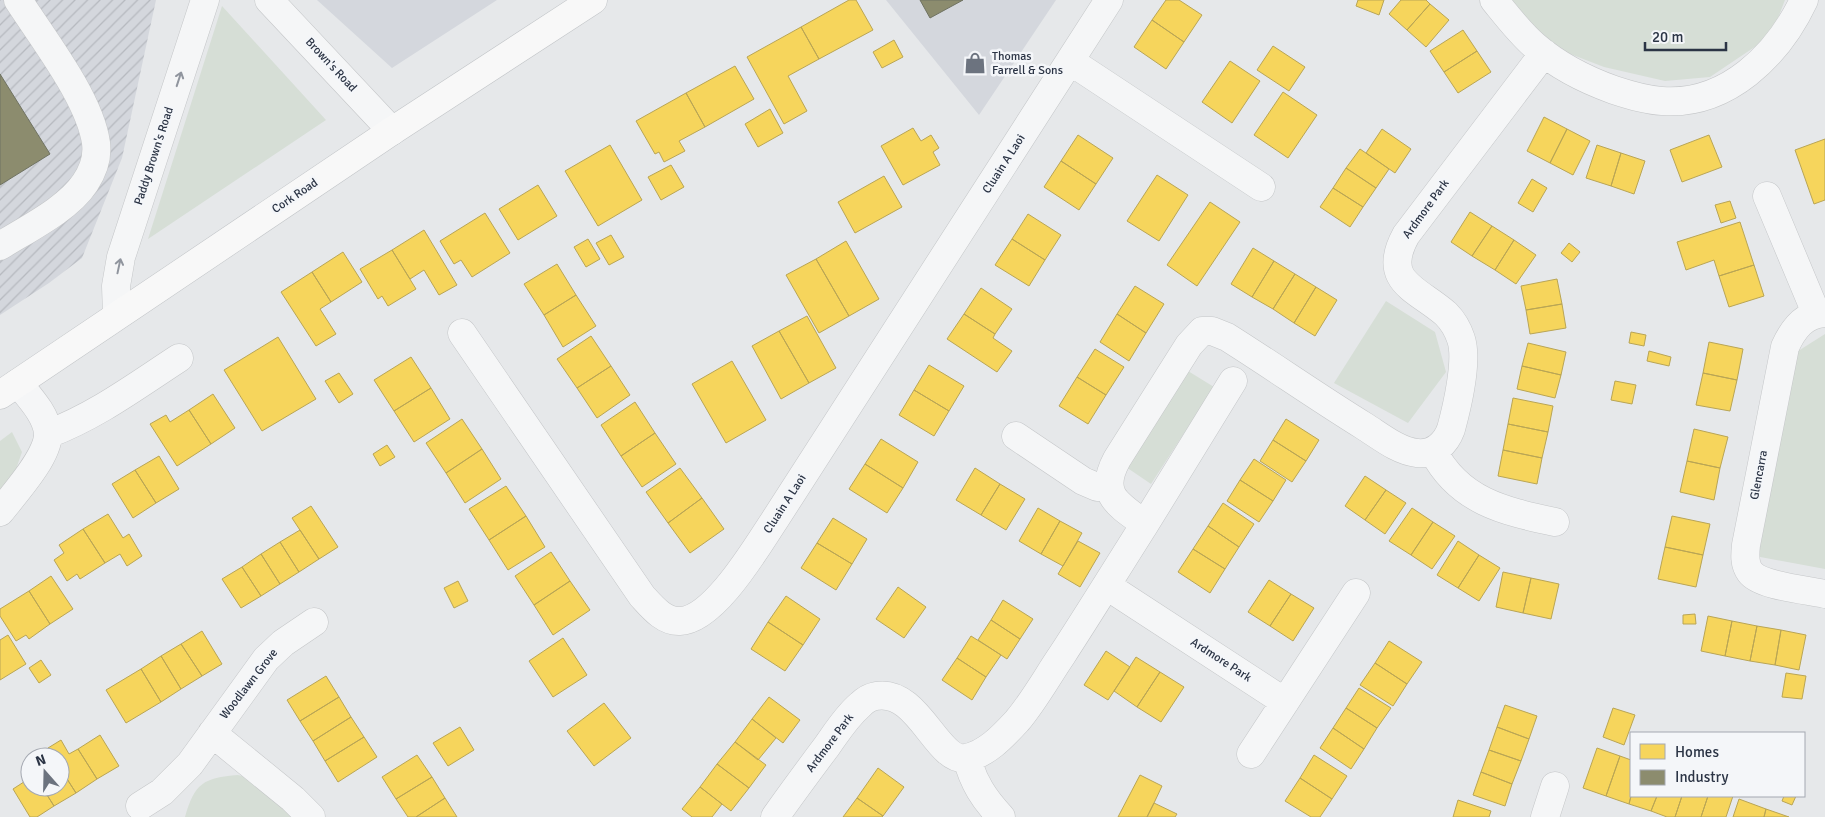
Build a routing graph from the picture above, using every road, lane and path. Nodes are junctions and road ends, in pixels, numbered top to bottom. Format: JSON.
{"nodes":[{"id":1,"x":18,"y":0,"type":"edge"},
{"id":2,"x":205,"y":0,"type":"edge"},
{"id":3,"x":270,"y":0,"type":"edge"},
{"id":4,"x":592,"y":0,"type":"edge"},
{"id":5,"x":1109,"y":0,"type":"edge"},
{"id":6,"x":1494,"y":0,"type":"edge"},
{"id":7,"x":1804,"y":0,"type":"edge"},
{"id":8,"x":1544,"y":54,"type":"junction"},
{"id":9,"x":1070,"y":61,"type":"junction"},
{"id":10,"x":392,"y":131,"type":"junction"},
{"id":11,"x":1261,"y":186,"type":"dead end"},
{"id":12,"x":1767,"y":196,"type":"dead end"},
{"id":13,"x":0,"y":246,"type":"edge"},
{"id":14,"x":1821,"y":313,"type":"edge"},
{"id":15,"x":117,"y":315,"type":"junction"},
{"id":16,"x":462,"y":333,"type":"dead end"},
{"id":17,"x":179,"y":358,"type":"dead end"},
{"id":18,"x":1233,"y":381,"type":"dead end"},
{"id":19,"x":9,"y":389,"type":"edge"},
{"id":20,"x":48,"y":434,"type":"junction"},
{"id":21,"x":1016,"y":436,"type":"dead end"},
{"id":22,"x":1433,"y":451,"type":"junction"},
{"id":23,"x":1108,"y":487,"type":"junction"},
{"id":24,"x":0,"y":512,"type":"edge"},
{"id":25,"x":1555,"y":522,"type":"dead end"},
{"id":26,"x":1145,"y":524,"type":"junction"},
{"id":27,"x":1106,"y":586,"type":"junction"},
{"id":28,"x":1356,"y":593,"type":"dead end"},
{"id":29,"x":1825,"y":594,"type":"edge"},
{"id":30,"x":314,"y":622,"type":"dead end"},
{"id":31,"x":1285,"y":702,"type":"junction"},
{"id":32,"x":212,"y":732,"type":"junction"},
{"id":33,"x":1251,"y":754,"type":"dead end"},
{"id":34,"x":967,"y":758,"type":"junction"},
{"id":35,"x":1555,"y":786,"type":"dead end"},
{"id":36,"x":136,"y":813,"type":"edge"},
{"id":37,"x":311,"y":817,"type":"edge"},
{"id":38,"x":775,"y":817,"type":"edge"},
{"id":39,"x":1001,"y":817,"type":"edge"},
{"id":40,"x":1545,"y":817,"type":"edge"}],
"edges":[{"from":1,"to":13,"type":"street"},
{"from":15,"to":2,"type":"street","name":"Paddy Brown's Road","one_way":true},
{"from":3,"to":10,"type":"street","name":"Brown's Road"},
{"from":4,"to":10,"type":"main road","name":"Cork Road"},
{"from":5,"to":9,"type":"street","name":"Cluain A Laoi"},
{"from":6,"to":8,"type":"street"},
{"from":7,"to":8,"type":"street"},
{"from":8,"to":22,"type":"street","name":"Ardmore Park"},
{"from":9,"to":11,"type":"street"},
{"from":9,"to":16,"type":"street","name":"Cluain A Laoi"},
{"from":10,"to":15,"type":"main road","name":"Cork Road"},
{"from":12,"to":14,"type":"street","name":"Glencarra"},
{"from":14,"to":29,"type":"street","name":"Glencarra"},
{"from":15,"to":19,"type":"main road","name":"Cork Road"},
{"from":17,"to":20,"type":"street"},
{"from":18,"to":26,"type":"street"},
{"from":19,"to":20,"type":"street"},
{"from":20,"to":24,"type":"street"},
{"from":21,"to":23,"type":"street"},
{"from":22,"to":23,"type":"street"},
{"from":22,"to":25,"type":"street"},
{"from":23,"to":26,"type":"street"},
{"from":26,"to":27,"type":"street"},
{"from":27,"to":31,"type":"street","name":"Ardmore Park"},
{"from":27,"to":34,"type":"street"},
{"from":28,"to":31,"type":"street"},
{"from":30,"to":32,"type":"street","name":"Woodlawn Grove"},
{"from":31,"to":33,"type":"street"},
{"from":32,"to":36,"type":"street","name":"Woodlawn Grove"},
{"from":32,"to":37,"type":"street","name":"Woodlawn Grove"},
{"from":34,"to":38,"type":"street","name":"Ardmore Park"},
{"from":34,"to":39,"type":"street"},
{"from":35,"to":40,"type":"street"}]}
